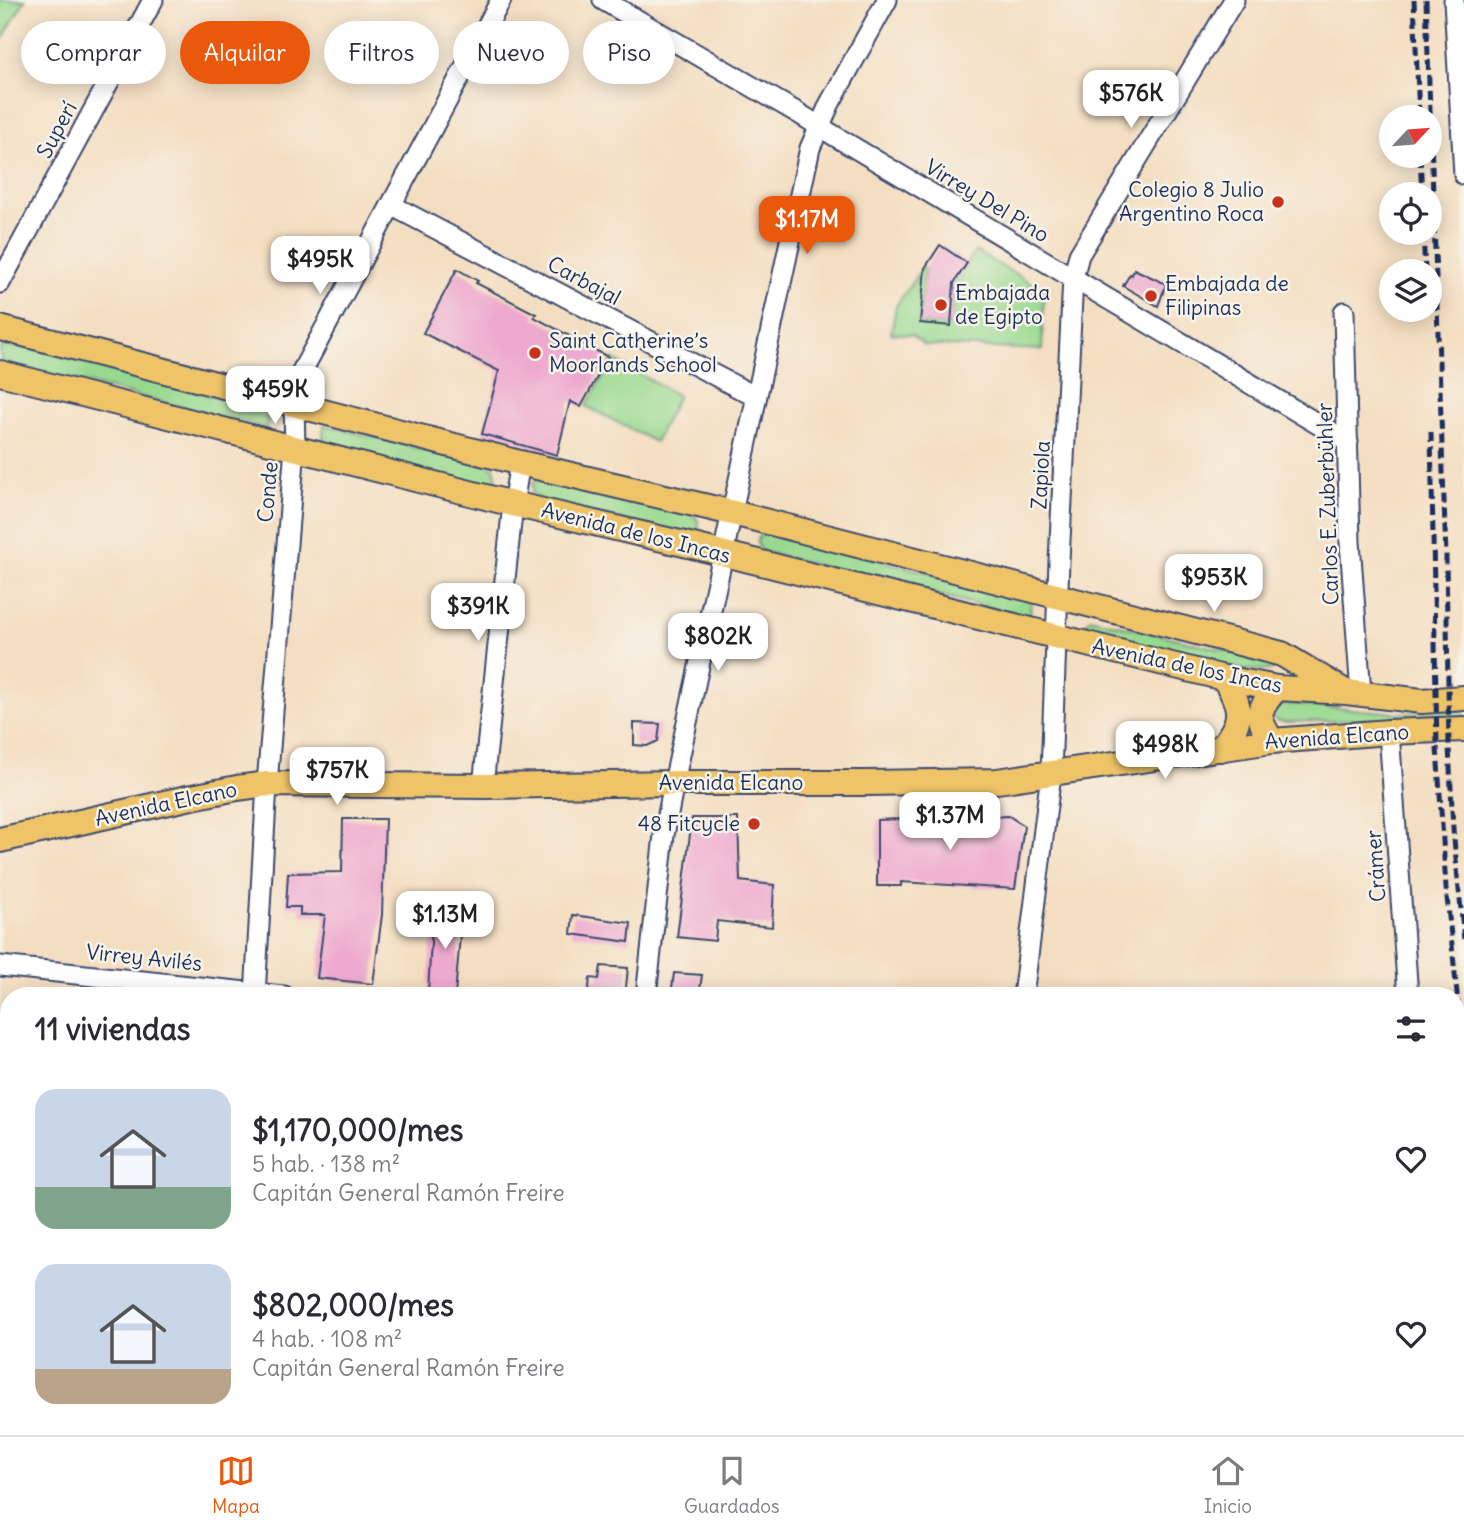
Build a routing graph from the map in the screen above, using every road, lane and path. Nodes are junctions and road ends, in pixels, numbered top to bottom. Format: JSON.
{"nodes":[{"id":1,"x":153,"y":0,"type":"edge"},
{"id":2,"x":501,"y":0,"type":"edge"},
{"id":3,"x":603,"y":0,"type":"edge"},
{"id":4,"x":887,"y":0,"type":"edge"},
{"id":5,"x":1234,"y":0,"type":"edge"},
{"id":6,"x":1454,"y":0,"type":"edge"},
{"id":7,"x":819,"y":126,"type":"junction"},
{"id":8,"x":1464,"y":175,"type":"edge"},
{"id":9,"x":391,"y":205,"type":"junction"},
{"id":10,"x":1073,"y":278,"type":"junction"},
{"id":11,"x":0,"y":283,"type":"edge"},
{"id":12,"x":1344,"y":312,"type":"dead end"},
{"id":13,"x":0,"y":328,"type":"edge"},
{"id":14,"x":0,"y":373,"type":"edge"},
{"id":15,"x":756,"y":397,"type":"junction"},
{"id":16,"x":295,"y":404,"type":"junction"},
{"id":17,"x":1348,"y":442,"type":"junction"},
{"id":18,"x":295,"y":448,"type":"junction"},
{"id":19,"x":520,"y":463,"type":"junction"},
{"id":20,"x":513,"y":504,"type":"junction"},
{"id":21,"x":733,"y":513,"type":"junction"},
{"id":22,"x":723,"y":554,"type":"junction"},
{"id":23,"x":1058,"y":597,"type":"junction"},
{"id":24,"x":1056,"y":637,"type":"junction"},
{"id":25,"x":1224,"y":678,"type":"junction"},
{"id":26,"x":1277,"y":688,"type":"junction"},
{"id":27,"x":1353,"y":693,"type":"junction"},
{"id":28,"x":1464,"y":698,"type":"edge"},
{"id":29,"x":1464,"y":729,"type":"edge"},
{"id":30,"x":1389,"y":732,"type":"junction"},
{"id":31,"x":1272,"y":741,"type":"junction"},
{"id":32,"x":1220,"y":750,"type":"junction"},
{"id":33,"x":1051,"y":774,"type":"junction"},
{"id":34,"x":674,"y":783,"type":"junction"},
{"id":35,"x":267,"y":784,"type":"junction"},
{"id":36,"x":483,"y":786,"type":"junction"},
{"id":37,"x":0,"y":841,"type":"edge"},
{"id":38,"x":0,"y":966,"type":"edge"},
{"id":39,"x":191,"y":987,"type":"edge"},
{"id":40,"x":255,"y":987,"type":"edge"},
{"id":41,"x":647,"y":987,"type":"edge"},
{"id":42,"x":1024,"y":987,"type":"edge"},
{"id":43,"x":1407,"y":987,"type":"edge"}],
"edges":[{"from":1,"to":11,"type":"street","name":"Superí"},
{"from":2,"to":9,"type":"street","name":"Conde"},
{"from":3,"to":7,"type":"street","name":"Virrey Del Pino"},
{"from":4,"to":7,"type":"street"},
{"from":5,"to":10,"type":"street","name":"Zapiola"},
{"from":6,"to":8,"type":"street"},
{"from":7,"to":10,"type":"street","name":"Virrey Del Pino"},
{"from":7,"to":15,"type":"street"},
{"from":9,"to":15,"type":"street","name":"Carbajal"},
{"from":9,"to":16,"type":"street","name":"Conde"},
{"from":10,"to":17,"type":"street","name":"Virrey Del Pino"},
{"from":10,"to":23,"type":"street","name":"Zapiola"},
{"from":12,"to":17,"type":"street","name":"Carlos E. Zuberbühler"},
{"from":13,"to":16,"type":"main road","name":"Avenida de los Incas"},
{"from":14,"to":18,"type":"main road","name":"Avenida de los Incas"},
{"from":15,"to":21,"type":"street"},
{"from":16,"to":18,"type":"street","name":"Conde"},
{"from":16,"to":19,"type":"main road","name":"Avenida de los Incas"},
{"from":17,"to":27,"type":"street","name":"Carlos E. Zuberbühler"},
{"from":18,"to":20,"type":"main road","name":"Avenida de los Incas"},
{"from":18,"to":35,"type":"street","name":"Conde"},
{"from":19,"to":20,"type":"street"},
{"from":19,"to":21,"type":"main road","name":"Avenida de los Incas"},
{"from":20,"to":22,"type":"main road","name":"Avenida de los Incas"},
{"from":20,"to":36,"type":"street"},
{"from":21,"to":22,"type":"street"},
{"from":21,"to":23,"type":"main road","name":"Avenida de los Incas"},
{"from":22,"to":24,"type":"main road","name":"Avenida de los Incas"},
{"from":22,"to":34,"type":"street"},
{"from":23,"to":24,"type":"street","name":"Zapiola"},
{"from":23,"to":27,"type":"main road","name":"Avenida de los Incas"},
{"from":24,"to":25,"type":"main road","name":"Avenida de los Incas"},
{"from":24,"to":33,"type":"street","name":"Zapiola"},
{"from":25,"to":26,"type":"main road","name":"Avenida de los Incas"},
{"from":25,"to":32,"type":"main road"},
{"from":26,"to":27,"type":"main road","name":"Avenida de los Incas"},
{"from":26,"to":31,"type":"main road"},
{"from":27,"to":28,"type":"main road","name":"Avenida Elcano"},
{"from":29,"to":30,"type":"main road","name":"Avenida Elcano"},
{"from":30,"to":31,"type":"main road","name":"Avenida Elcano"},
{"from":30,"to":43,"type":"street","name":"Crámer"},
{"from":31,"to":32,"type":"main road","name":"Avenida Elcano"},
{"from":32,"to":33,"type":"main road","name":"Avenida Elcano"},
{"from":33,"to":34,"type":"main road","name":"Avenida Elcano"},
{"from":33,"to":42,"type":"street","name":"Zapiola"},
{"from":34,"to":36,"type":"main road","name":"Avenida Elcano"},
{"from":34,"to":41,"type":"street"},
{"from":35,"to":36,"type":"main road","name":"Avenida Elcano"},
{"from":35,"to":37,"type":"main road","name":"Avenida Elcano"},
{"from":35,"to":40,"type":"street","name":"Conde"},
{"from":38,"to":39,"type":"street","name":"Virrey Avilés"}]}
